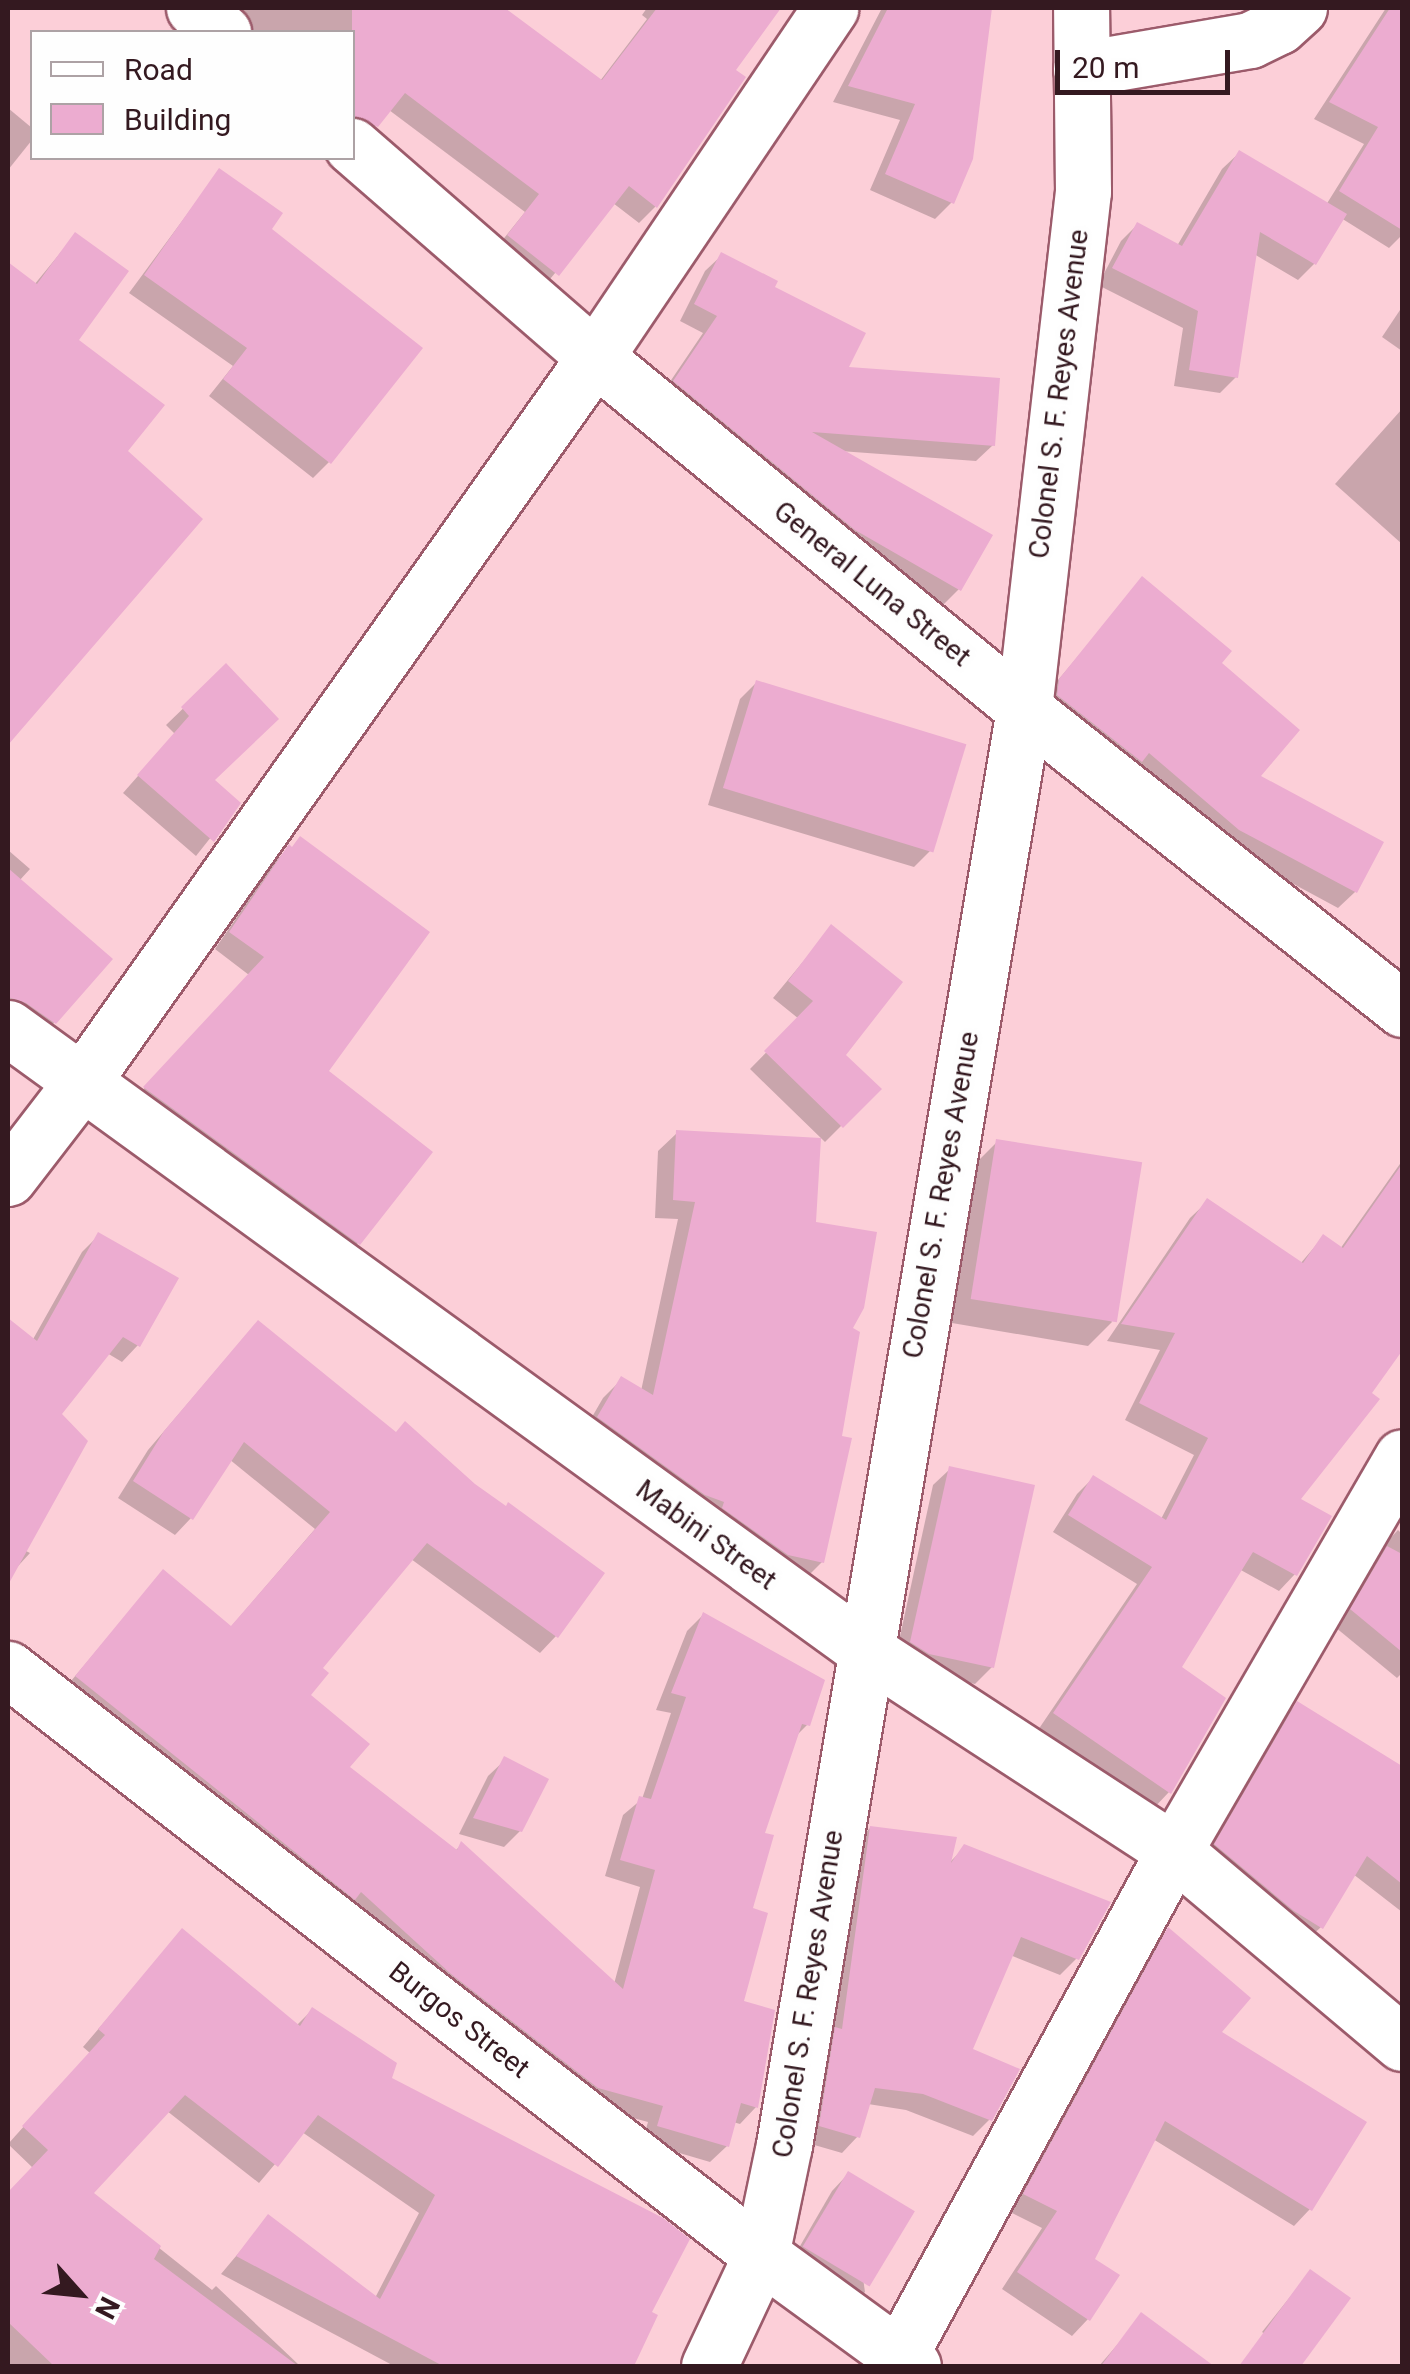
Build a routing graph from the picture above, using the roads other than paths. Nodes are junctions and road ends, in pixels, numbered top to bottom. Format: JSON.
{"nodes":[{"id":1,"x":194,"y":8,"type":"edge"},
{"id":2,"x":830,"y":8,"type":"edge"},
{"id":3,"x":1082,"y":8,"type":"edge"},
{"id":4,"x":1299,"y":8,"type":"edge"},
{"id":5,"x":220,"y":30,"type":"edge"},
{"id":6,"x":1081,"y":68,"type":"junction"},
{"id":7,"x":355,"y":149,"type":"edge"},
{"id":8,"x":594,"y":357,"type":"junction"},
{"id":9,"x":1024,"y":709,"type":"junction"},
{"id":10,"x":1402,"y":1009,"type":"edge"},
{"id":11,"x":8,"y":1028,"type":"edge"},
{"id":12,"x":82,"y":1082,"type":"junction"},
{"id":13,"x":8,"y":1178,"type":"edge"},
{"id":14,"x":1402,"y":1457,"type":"edge"},
{"id":15,"x":864,"y":1649,"type":"junction"},
{"id":16,"x":8,"y":1669,"type":"edge"},
{"id":17,"x":1174,"y":1850,"type":"junction"},
{"id":18,"x":1402,"y":2043,"type":"edge"},
{"id":19,"x":760,"y":2255,"type":"junction"},
{"id":20,"x":906,"y":2361,"type":"edge"},
{"id":21,"x":709,"y":2366,"type":"edge"}],
"edges":[{"from":1,"to":5,"type":"street"},
{"from":2,"to":8,"type":"street"},
{"from":3,"to":6,"type":"street","name":"Colonel S. F. Reyes Avenue"},
{"from":4,"to":6,"type":"street"},
{"from":6,"to":9,"type":"street","name":"Colonel S. F. Reyes Avenue"},
{"from":7,"to":8,"type":"street","name":"General Luna Street"},
{"from":8,"to":9,"type":"street","name":"General Luna Street"},
{"from":8,"to":12,"type":"street"},
{"from":9,"to":10,"type":"street","name":"General Luna Street"},
{"from":9,"to":15,"type":"street","name":"Colonel S. F. Reyes Avenue"},
{"from":11,"to":12,"type":"street","name":"Mabini Street"},
{"from":12,"to":13,"type":"street"},
{"from":12,"to":15,"type":"street","name":"Mabini Street"},
{"from":14,"to":17,"type":"street"},
{"from":15,"to":17,"type":"street","name":"Mabini Street"},
{"from":15,"to":19,"type":"street","name":"Colonel S. F. Reyes Avenue"},
{"from":16,"to":19,"type":"street","name":"Burgos Street"},
{"from":17,"to":18,"type":"street","name":"Mabini Street"},
{"from":17,"to":20,"type":"street"},
{"from":19,"to":20,"type":"street","name":"Burgos Street"},
{"from":19,"to":21,"type":"street","name":"Colonel S. F. Reyes Avenue"}]}
